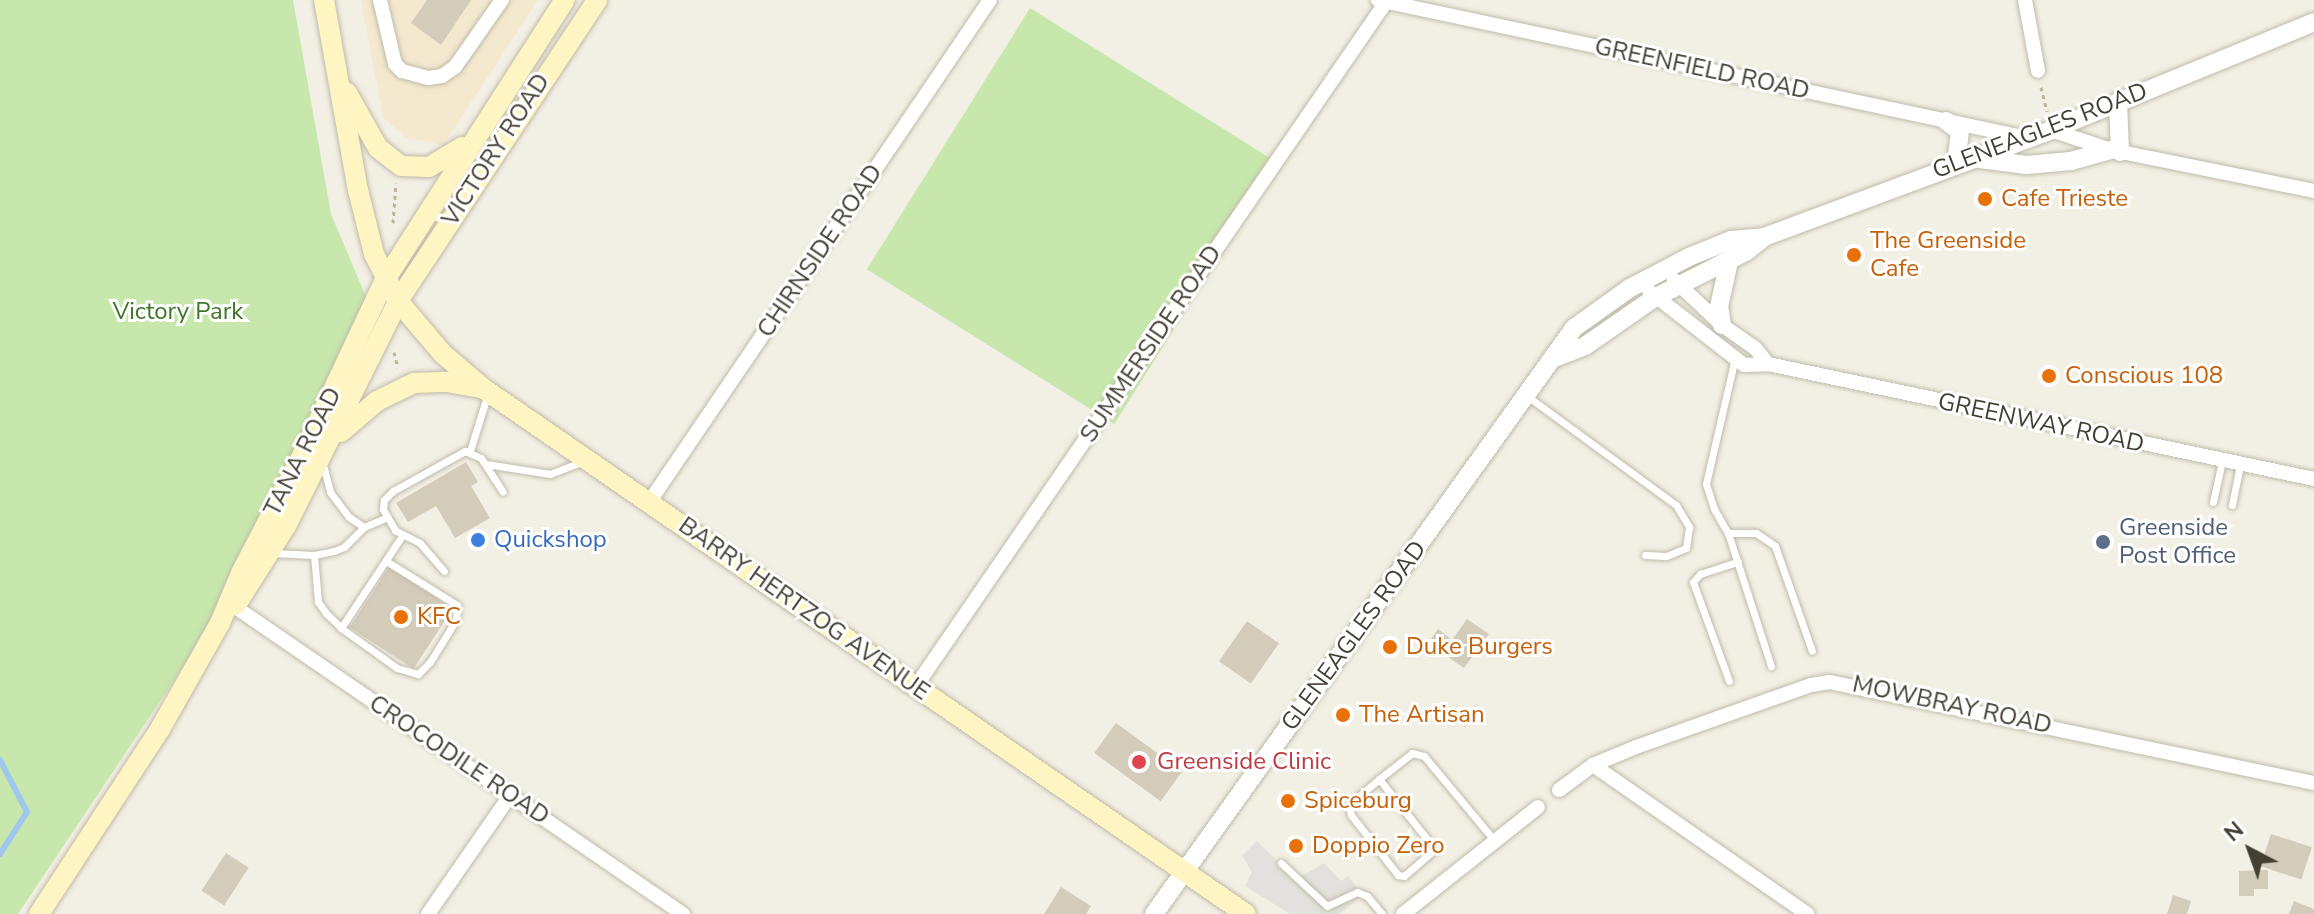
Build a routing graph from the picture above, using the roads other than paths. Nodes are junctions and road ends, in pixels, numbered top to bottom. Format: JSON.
{"nodes":[{"id":1,"x":324,"y":0,"type":"edge"},
{"id":2,"x":380,"y":0,"type":"edge"},
{"id":3,"x":502,"y":0,"type":"edge"},
{"id":4,"x":565,"y":0,"type":"edge"},
{"id":5,"x":597,"y":0,"type":"edge"},
{"id":6,"x":990,"y":0,"type":"edge"},
{"id":7,"x":2025,"y":0,"type":"edge"},
{"id":8,"x":1381,"y":1,"type":"edge"},
{"id":9,"x":2314,"y":22,"type":"edge"},
{"id":10,"x":2038,"y":71,"type":"road end"},
{"id":11,"x":338,"y":75,"type":"junction"},
{"id":12,"x":2118,"y":102,"type":"junction"},
{"id":13,"x":1946,"y":121,"type":"junction"},
{"id":14,"x":2051,"y":130,"type":"junction"},
{"id":15,"x":478,"y":131,"type":"junction"},
{"id":16,"x":2027,"y":138,"type":"junction"},
{"id":17,"x":2116,"y":151,"type":"junction"},
{"id":18,"x":1964,"y":161,"type":"junction"},
{"id":19,"x":2314,"y":191,"type":"edge"},
{"id":20,"x":1764,"y":237,"type":"junction"},
{"id":21,"x":1729,"y":261,"type":"junction"},
{"id":22,"x":1664,"y":269,"type":"junction"},
{"id":23,"x":385,"y":280,"type":"junction"},
{"id":24,"x":1642,"y":281,"type":"junction"},
{"id":25,"x":1678,"y":285,"type":"junction"},
{"id":26,"x":1654,"y":298,"type":"junction"},
{"id":27,"x":398,"y":301,"type":"junction"},
{"id":28,"x":1722,"y":325,"type":"junction"},
{"id":29,"x":1554,"y":358,"type":"junction"},
{"id":30,"x":1735,"y":358,"type":"junction"},
{"id":31,"x":1768,"y":364,"type":"junction"},
{"id":32,"x":486,"y":391,"type":"junction"},
{"id":33,"x":1527,"y":396,"type":"junction"},
{"id":34,"x":470,"y":451,"type":"junction"},
{"id":35,"x":324,"y":453,"type":"junction"},
{"id":36,"x":588,"y":459,"type":"junction"},
{"id":37,"x":2222,"y":461,"type":"junction"},
{"id":38,"x":486,"y":464,"type":"junction"},
{"id":39,"x":2240,"y":465,"type":"junction"},
{"id":40,"x":2314,"y":479,"type":"edge"},
{"id":41,"x":503,"y":492,"type":"dead end"},
{"id":42,"x":650,"y":501,"type":"junction"},
{"id":43,"x":2213,"y":502,"type":"dead end"},
{"id":44,"x":2232,"y":505,"type":"dead end"},
{"id":45,"x":387,"y":517,"type":"junction"},
{"id":46,"x":364,"y":527,"type":"junction"},
{"id":47,"x":1728,"y":533,"type":"junction"},
{"id":48,"x":402,"y":536,"type":"junction"},
{"id":49,"x":271,"y":553,"type":"junction"},
{"id":50,"x":314,"y":555,"type":"junction"},
{"id":51,"x":1645,"y":555,"type":"dead end"},
{"id":52,"x":386,"y":561,"type":"junction"},
{"id":53,"x":1738,"y":562,"type":"junction"},
{"id":54,"x":444,"y":571,"type":"dead end"},
{"id":55,"x":232,"y":605,"type":"junction"},
{"id":56,"x":341,"y":628,"type":"junction"},
{"id":57,"x":1812,"y":651,"type":"dead end"},
{"id":58,"x":1771,"y":666,"type":"dead end"},
{"id":59,"x":1729,"y":681,"type":"dead end"},
{"id":60,"x":916,"y":686,"type":"junction"},
{"id":61,"x":1593,"y":765,"type":"junction"},
{"id":62,"x":1379,"y":779,"type":"junction"},
{"id":63,"x":2314,"y":783,"type":"edge"},
{"id":64,"x":1559,"y":790,"type":"dead end"},
{"id":65,"x":511,"y":794,"type":"junction"},
{"id":66,"x":1538,"y":807,"type":"dead end"},
{"id":67,"x":1494,"y":840,"type":"junction"},
{"id":68,"x":1281,"y":863,"type":"dead end"},
{"id":69,"x":1184,"y":872,"type":"junction"},
{"id":70,"x":39,"y":914,"type":"edge"},
{"id":71,"x":428,"y":914,"type":"edge"},
{"id":72,"x":683,"y":914,"type":"edge"},
{"id":73,"x":1154,"y":914,"type":"edge"},
{"id":74,"x":1246,"y":914,"type":"edge"},
{"id":75,"x":1382,"y":914,"type":"edge"},
{"id":76,"x":1403,"y":914,"type":"edge"},
{"id":77,"x":1807,"y":914,"type":"edge"}],
"edges":[{"from":1,"to":11,"type":"main road","name":"BARRY HERTZOG AVENUE"},
{"from":2,"to":3,"type":"street"},
{"from":4,"to":15,"type":"main road","name":"VICTORY ROAD"},
{"from":5,"to":27,"type":"main road","name":"VICTORY ROAD"},
{"from":6,"to":42,"type":"street","name":"CHIRNSIDE ROAD"},
{"from":7,"to":10,"type":"street"},
{"from":8,"to":13,"type":"street","name":"GREENFIELD ROAD"},
{"from":8,"to":60,"type":"street","name":"SUMMERSIDE ROAD"},
{"from":9,"to":12,"type":"street","name":"GLENEAGLES ROAD"},
{"from":11,"to":15,"type":"main road"},
{"from":11,"to":23,"type":"main road","name":"BARRY HERTZOG AVENUE"},
{"from":12,"to":14,"type":"street","name":"GLENEAGLES ROAD"},
{"from":12,"to":17,"type":"street"},
{"from":13,"to":16,"type":"street","name":"GREENFIELD ROAD"},
{"from":13,"to":18,"type":"street"},
{"from":14,"to":16,"type":"street","name":"GLENEAGLES ROAD"},
{"from":14,"to":17,"type":"street"},
{"from":15,"to":23,"type":"main road","name":"VICTORY ROAD"},
{"from":16,"to":18,"type":"street","name":"GLENEAGLES ROAD"},
{"from":17,"to":18,"type":"street"},
{"from":17,"to":19,"type":"street"},
{"from":18,"to":20,"type":"street","name":"GLENEAGLES ROAD"},
{"from":20,"to":21,"type":"street","name":"GLENEAGLES ROAD"},
{"from":20,"to":22,"type":"street","name":"GLENEAGLES ROAD"},
{"from":21,"to":25,"type":"street","name":"GLENEAGLES ROAD"},
{"from":21,"to":28,"type":"street"},
{"from":22,"to":24,"type":"street","name":"GLENEAGLES ROAD"},
{"from":22,"to":25,"type":"street"},
{"from":23,"to":27,"type":"main road","name":"BARRY HERTZOG AVENUE"},
{"from":23,"to":55,"type":"main road","name":"TANA ROAD"},
{"from":24,"to":26,"type":"street","name":"GREENWAY ROAD"},
{"from":24,"to":29,"type":"street","name":"GLENEAGLES ROAD"},
{"from":25,"to":26,"type":"street","name":"GLENEAGLES ROAD"},
{"from":25,"to":28,"type":"street"},
{"from":26,"to":29,"type":"street","name":"GLENEAGLES ROAD"},
{"from":26,"to":30,"type":"street","name":"GREENWAY ROAD"},
{"from":27,"to":32,"type":"main road","name":"BARRY HERTZOG AVENUE"},
{"from":27,"to":35,"type":"main road","name":"TANA ROAD"},
{"from":28,"to":31,"type":"street"},
{"from":29,"to":33,"type":"street","name":"GLENEAGLES ROAD"},
{"from":30,"to":31,"type":"street","name":"GREENWAY ROAD"},
{"from":30,"to":47,"type":"lane"},
{"from":31,"to":37,"type":"street","name":"GREENWAY ROAD"},
{"from":32,"to":34,"type":"lane"},
{"from":32,"to":35,"type":"main road"},
{"from":32,"to":36,"type":"main road","name":"BARRY HERTZOG AVENUE"},
{"from":33,"to":51,"type":"lane"},
{"from":33,"to":69,"type":"street","name":"GLENEAGLES ROAD"},
{"from":34,"to":38,"type":"lane"},
{"from":34,"to":45,"type":"lane"},
{"from":35,"to":46,"type":"lane"},
{"from":35,"to":49,"type":"main road","name":"TANA ROAD"},
{"from":36,"to":38,"type":"lane"},
{"from":36,"to":42,"type":"main road","name":"BARRY HERTZOG AVENUE"},
{"from":37,"to":39,"type":"street","name":"GREENWAY ROAD"},
{"from":37,"to":43,"type":"lane"},
{"from":38,"to":41,"type":"lane"},
{"from":39,"to":40,"type":"street","name":"GREENWAY ROAD"},
{"from":39,"to":44,"type":"lane"},
{"from":42,"to":60,"type":"main road","name":"BARRY HERTZOG AVENUE"},
{"from":45,"to":46,"type":"lane"},
{"from":45,"to":48,"type":"lane"},
{"from":46,"to":50,"type":"lane"},
{"from":47,"to":53,"type":"lane"},
{"from":47,"to":57,"type":"lane"},
{"from":48,"to":52,"type":"lane"},
{"from":48,"to":54,"type":"lane"},
{"from":49,"to":50,"type":"lane"},
{"from":49,"to":55,"type":"main road","name":"TANA ROAD"},
{"from":50,"to":56,"type":"lane"},
{"from":52,"to":56,"type":"lane"},
{"from":52,"to":56,"type":"lane"},
{"from":53,"to":58,"type":"lane"},
{"from":53,"to":59,"type":"lane"},
{"from":55,"to":65,"type":"street","name":"CROCODILE ROAD"},
{"from":55,"to":70,"type":"main road","name":"TANA ROAD"},
{"from":60,"to":69,"type":"main road","name":"BARRY HERTZOG AVENUE"},
{"from":61,"to":63,"type":"street","name":"MOWBRAY ROAD"},
{"from":61,"to":64,"type":"street","name":"MOWBRAY ROAD"},
{"from":61,"to":77,"type":"street"},
{"from":62,"to":62,"type":"lane"},
{"from":62,"to":67,"type":"lane"},
{"from":65,"to":71,"type":"street"},
{"from":65,"to":72,"type":"street","name":"CROCODILE ROAD"},
{"from":66,"to":67,"type":"street"},
{"from":67,"to":76,"type":"street"},
{"from":68,"to":75,"type":"lane"},
{"from":69,"to":73,"type":"street","name":"GLENEAGLES ROAD"},
{"from":69,"to":74,"type":"main road","name":"BARRY HERTZOG AVENUE"}]}
